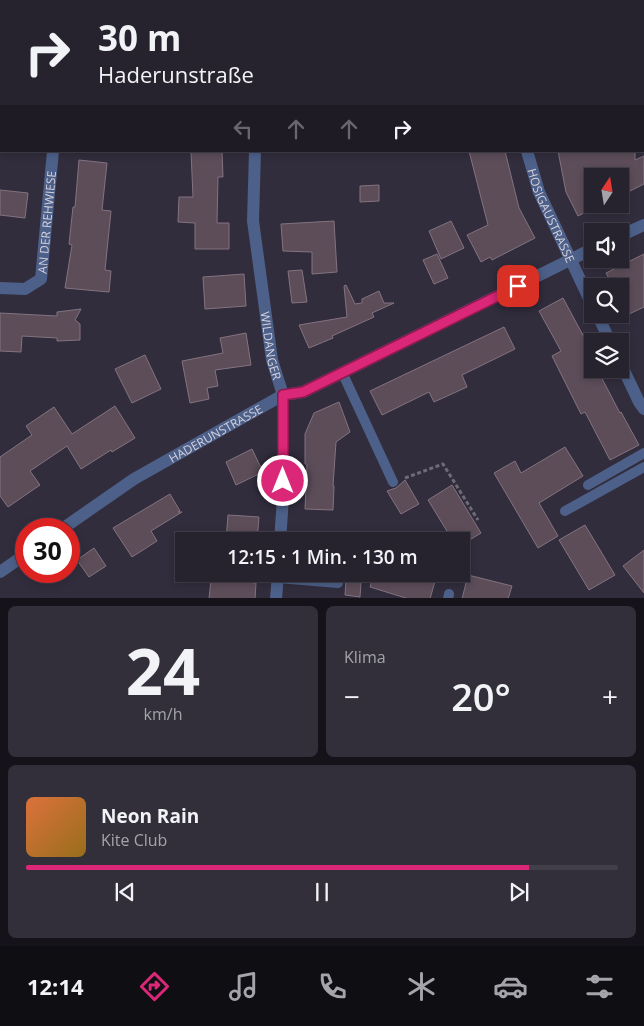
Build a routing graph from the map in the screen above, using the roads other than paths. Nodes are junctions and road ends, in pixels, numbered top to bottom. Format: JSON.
{"nodes":[{"id":1,"x":53,"y":152,"type":"edge"},
{"id":2,"x":254,"y":152,"type":"edge"},
{"id":3,"x":527,"y":152,"type":"edge"},
{"id":4,"x":644,"y":225,"type":"edge"},
{"id":5,"x":629,"y":232,"type":"edge"},
{"id":6,"x":584,"y":253,"type":"edge"},
{"id":7,"x":571,"y":260,"type":"junction"},
{"id":8,"x":0,"y":288,"type":"edge"},
{"id":9,"x":584,"y":288,"type":"edge"},
{"id":10,"x":342,"y":372,"type":"junction"},
{"id":11,"x":628,"y":378,"type":"edge"},
{"id":12,"x":283,"y":395,"type":"junction"},
{"id":13,"x":644,"y":409,"type":"edge"},
{"id":14,"x":644,"y":453,"type":"edge"},
{"id":15,"x":644,"y":467,"type":"edge"},
{"id":16,"x":393,"y":482,"type":"road end"},
{"id":17,"x":588,"y":485,"type":"dead end"},
{"id":18,"x":565,"y":511,"type":"dead end"},
{"id":19,"x":78,"y":518,"type":"edge"},
{"id":20,"x":281,"y":532,"type":"edge"},
{"id":21,"x":15,"y":562,"type":"edge"},
{"id":22,"x":0,"y":572,"type":"edge"},
{"id":23,"x":277,"y":582,"type":"edge"},
{"id":24,"x":329,"y":582,"type":"edge"},
{"id":25,"x":338,"y":583,"type":"dead end"},
{"id":26,"x":276,"y":598,"type":"edge"}],
"edges":[{"from":1,"to":8,"type":"street","name":"AN DER REHWIESE"},
{"from":2,"to":12,"type":"street","name":"WILDANGER"},
{"from":3,"to":7,"type":"street","name":"HOSIGAUSTRASSE"},
{"from":4,"to":5,"type":"street"},
{"from":6,"to":7,"type":"street","name":"HADERUNSTRASSE"},
{"from":7,"to":9,"type":"street","name":"HOSIGAUSTRASSE"},
{"from":7,"to":10,"type":"street","name":"HADERUNSTRASSE"},
{"from":10,"to":12,"type":"street","name":"HADERUNSTRASSE"},
{"from":10,"to":16,"type":"lane"},
{"from":11,"to":13,"type":"street"},
{"from":12,"to":19,"type":"street","name":"HADERUNSTRASSE"},
{"from":12,"to":20,"type":"street","name":"WILDANGER"},
{"from":14,"to":17,"type":"lane"},
{"from":15,"to":18,"type":"lane"},
{"from":21,"to":22,"type":"street"},
{"from":23,"to":26,"type":"street"},
{"from":24,"to":25,"type":"lane"}]}
